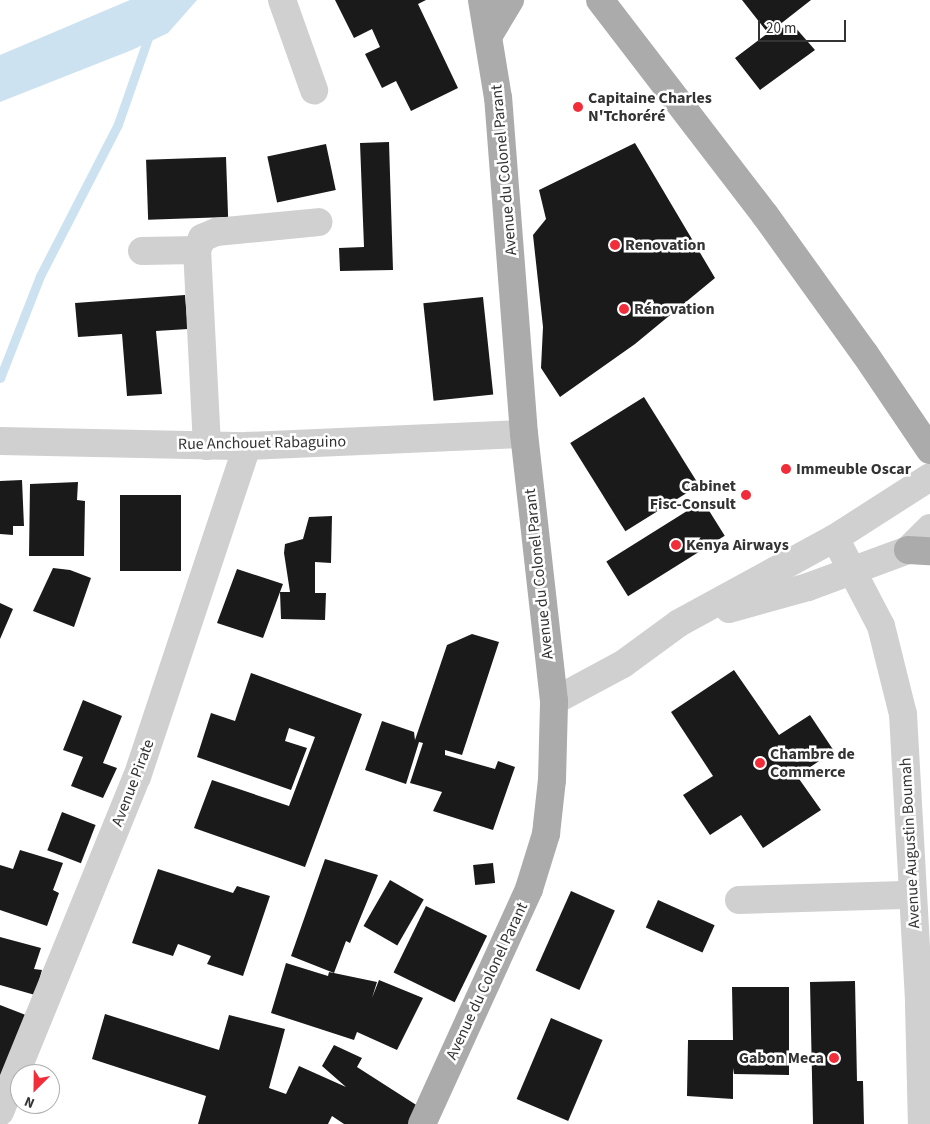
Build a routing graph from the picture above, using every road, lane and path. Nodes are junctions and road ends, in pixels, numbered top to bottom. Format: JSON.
{"nodes":[{"id":1,"x":282,"y":0,"type":"edge"},
{"id":2,"x":482,"y":0,"type":"edge"},
{"id":3,"x":510,"y":0,"type":"edge"},
{"id":4,"x":600,"y":0,"type":"edge"},
{"id":5,"x":489,"y":35,"type":"junction"},
{"id":6,"x":314,"y":90,"type":"dead end"},
{"id":7,"x":319,"y":222,"type":"dead end"},
{"id":8,"x":197,"y":250,"type":"junction"},
{"id":9,"x":142,"y":251,"type":"dead end"},
{"id":10,"x":524,"y":434,"type":"junction"},
{"id":11,"x":0,"y":441,"type":"edge"},
{"id":12,"x":207,"y":446,"type":"junction"},
{"id":13,"x":247,"y":446,"type":"junction"},
{"id":14,"x":930,"y":450,"type":"edge"},
{"id":15,"x":930,"y":477,"type":"edge"},
{"id":16,"x":930,"y":528,"type":"edge"},
{"id":17,"x":835,"y":538,"type":"junction"},
{"id":18,"x":919,"y":551,"type":"edge"},
{"id":19,"x":854,"y":570,"type":"junction"},
{"id":20,"x":679,"y":623,"type":"junction"},
{"id":21,"x":554,"y":701,"type":"junction"},
{"id":22,"x":912,"y":896,"type":"junction"},
{"id":23,"x":740,"y":900,"type":"dead end"},
{"id":24,"x":0,"y":1112,"type":"edge"},
{"id":25,"x":422,"y":1124,"type":"edge"},
{"id":26,"x":922,"y":1124,"type":"edge"}],
"edges":[{"from":1,"to":6,"type":"street"},
{"from":2,"to":5,"type":"main road","name":"Avenue du Colonel Parant"},
{"from":3,"to":5,"type":"main road"},
{"from":4,"to":14,"type":"main road"},
{"from":5,"to":10,"type":"main road","name":"Avenue du Colonel Parant"},
{"from":7,"to":8,"type":"street"},
{"from":8,"to":9,"type":"street"},
{"from":8,"to":12,"type":"street"},
{"from":10,"to":13,"type":"street","name":"Rue Anchouet Rabaguino"},
{"from":10,"to":21,"type":"main road","name":"Avenue du Colonel Parant"},
{"from":11,"to":12,"type":"street","name":"Rue Anchouet Rabaguino"},
{"from":12,"to":13,"type":"street","name":"Rue Anchouet Rabaguino"},
{"from":13,"to":24,"type":"street","name":"Avenue Pirate"},
{"from":15,"to":17,"type":"street"},
{"from":16,"to":18,"type":"street"},
{"from":17,"to":19,"type":"street","name":"Avenue Augustin Boumah"},
{"from":17,"to":20,"type":"street"},
{"from":18,"to":19,"type":"street"},
{"from":19,"to":20,"type":"street"},
{"from":19,"to":22,"type":"street","name":"Avenue Augustin Boumah"},
{"from":20,"to":21,"type":"street"},
{"from":21,"to":25,"type":"main road","name":"Avenue du Colonel Parant"},
{"from":22,"to":23,"type":"street"},
{"from":22,"to":26,"type":"street","name":"Avenue Augustin Boumah"}]}
